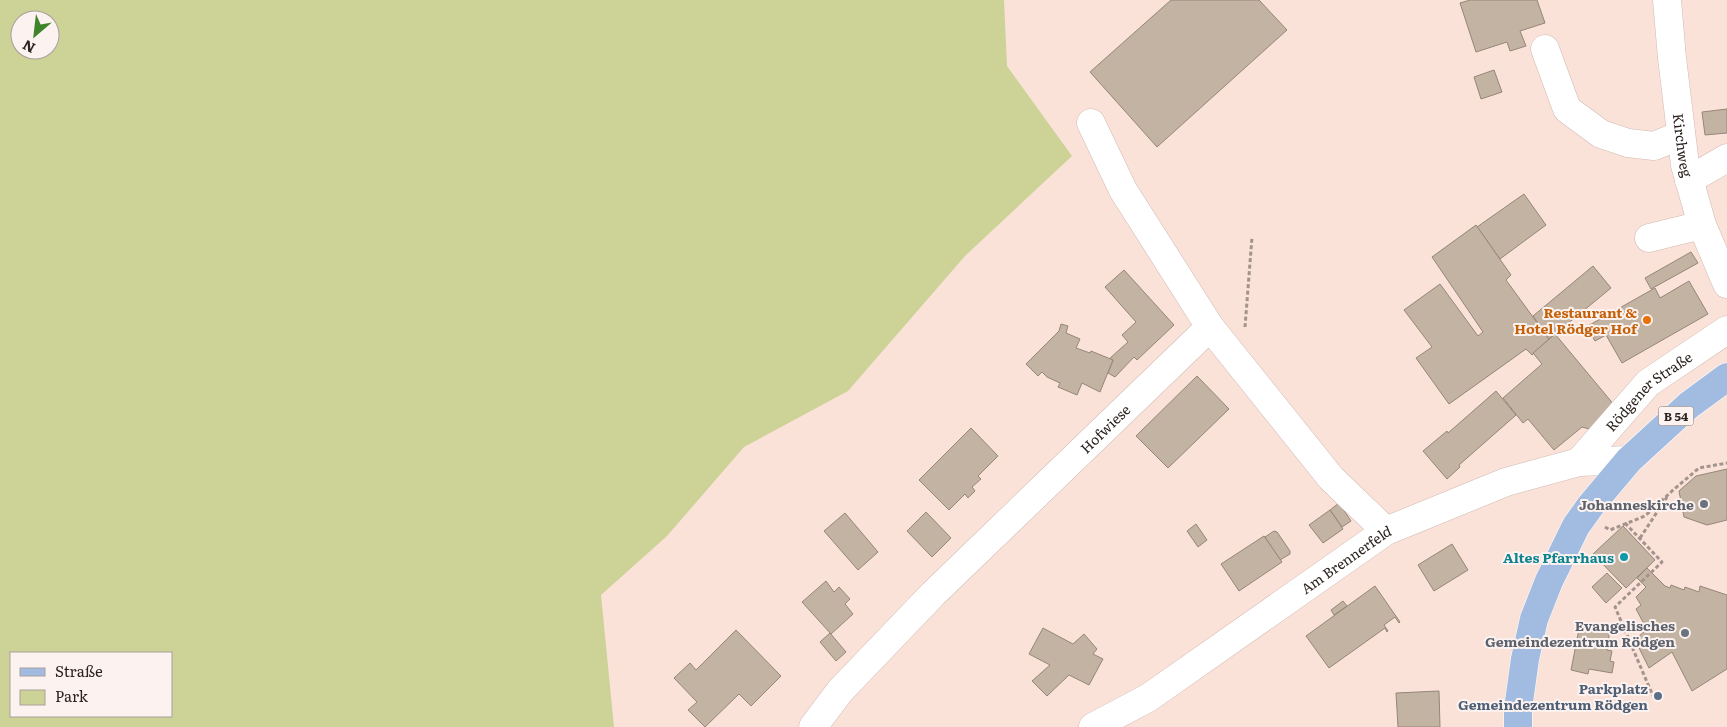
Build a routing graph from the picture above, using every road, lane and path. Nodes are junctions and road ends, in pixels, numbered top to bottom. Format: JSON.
{"nodes":[{"id":1,"x":1667,"y":0,"type":"edge"},
{"id":2,"x":1545,"y":49,"type":"dead end"},
{"id":3,"x":1091,"y":123,"type":"dead end"},
{"id":4,"x":1681,"y":135,"type":"junction"},
{"id":5,"x":1727,"y":158,"type":"edge"},
{"id":6,"x":1689,"y":180,"type":"junction"},
{"id":7,"x":1702,"y":225,"type":"junction"},
{"id":8,"x":1252,"y":237,"type":"dead end"},
{"id":9,"x":1649,"y":238,"type":"dead end"},
{"id":10,"x":1727,"y":284,"type":"edge"},
{"id":11,"x":1210,"y":327,"type":"junction"},
{"id":12,"x":1727,"y":330,"type":"edge"},
{"id":13,"x":1245,"y":332,"type":"dead end"},
{"id":14,"x":1727,"y":376,"type":"edge"},
{"id":15,"x":1629,"y":460,"type":"junction"},
{"id":16,"x":1579,"y":462,"type":"junction"},
{"id":17,"x":1727,"y":463,"type":"edge"},
{"id":18,"x":1672,"y":491,"type":"junction"},
{"id":19,"x":1645,"y":516,"type":"dead end"},
{"id":20,"x":1625,"y":523,"type":"dead end"},
{"id":21,"x":1386,"y":531,"type":"junction"},
{"id":22,"x":1640,"y":538,"type":"junction"},
{"id":23,"x":1653,"y":696,"type":"dead end"},
{"id":24,"x":813,"y":727,"type":"edge"},
{"id":25,"x":1093,"y":727,"type":"edge"},
{"id":26,"x":1518,"y":727,"type":"edge"}],
"edges":[{"from":1,"to":4,"type":"street","name":"Kirchweg"},
{"from":2,"to":4,"type":"street"},
{"from":3,"to":11,"type":"street"},
{"from":4,"to":6,"type":"street","name":"Kirchweg"},
{"from":5,"to":6,"type":"street"},
{"from":6,"to":7,"type":"street","name":"Kirchweg"},
{"from":7,"to":9,"type":"street"},
{"from":7,"to":10,"type":"street","name":"Kirchweg"},
{"from":8,"to":13,"type":"path"},
{"from":11,"to":21,"type":"street"},
{"from":11,"to":24,"type":"street","name":"Hofwiese"},
{"from":12,"to":16,"type":"street","name":"Rödgener Straße"},
{"from":14,"to":15,"type":"main road","number":"B 54"},
{"from":15,"to":16,"type":"street","name":"Am Brennerfeld"},
{"from":15,"to":26,"type":"main road","number":"B 54"},
{"from":16,"to":21,"type":"street","name":"Am Brennerfeld"},
{"from":17,"to":18,"type":"path"},
{"from":18,"to":19,"type":"path"},
{"from":18,"to":22,"type":"path"},
{"from":20,"to":22,"type":"path"},
{"from":21,"to":25,"type":"street","name":"Am Brennerfeld"},
{"from":22,"to":23,"type":"path"}]}
